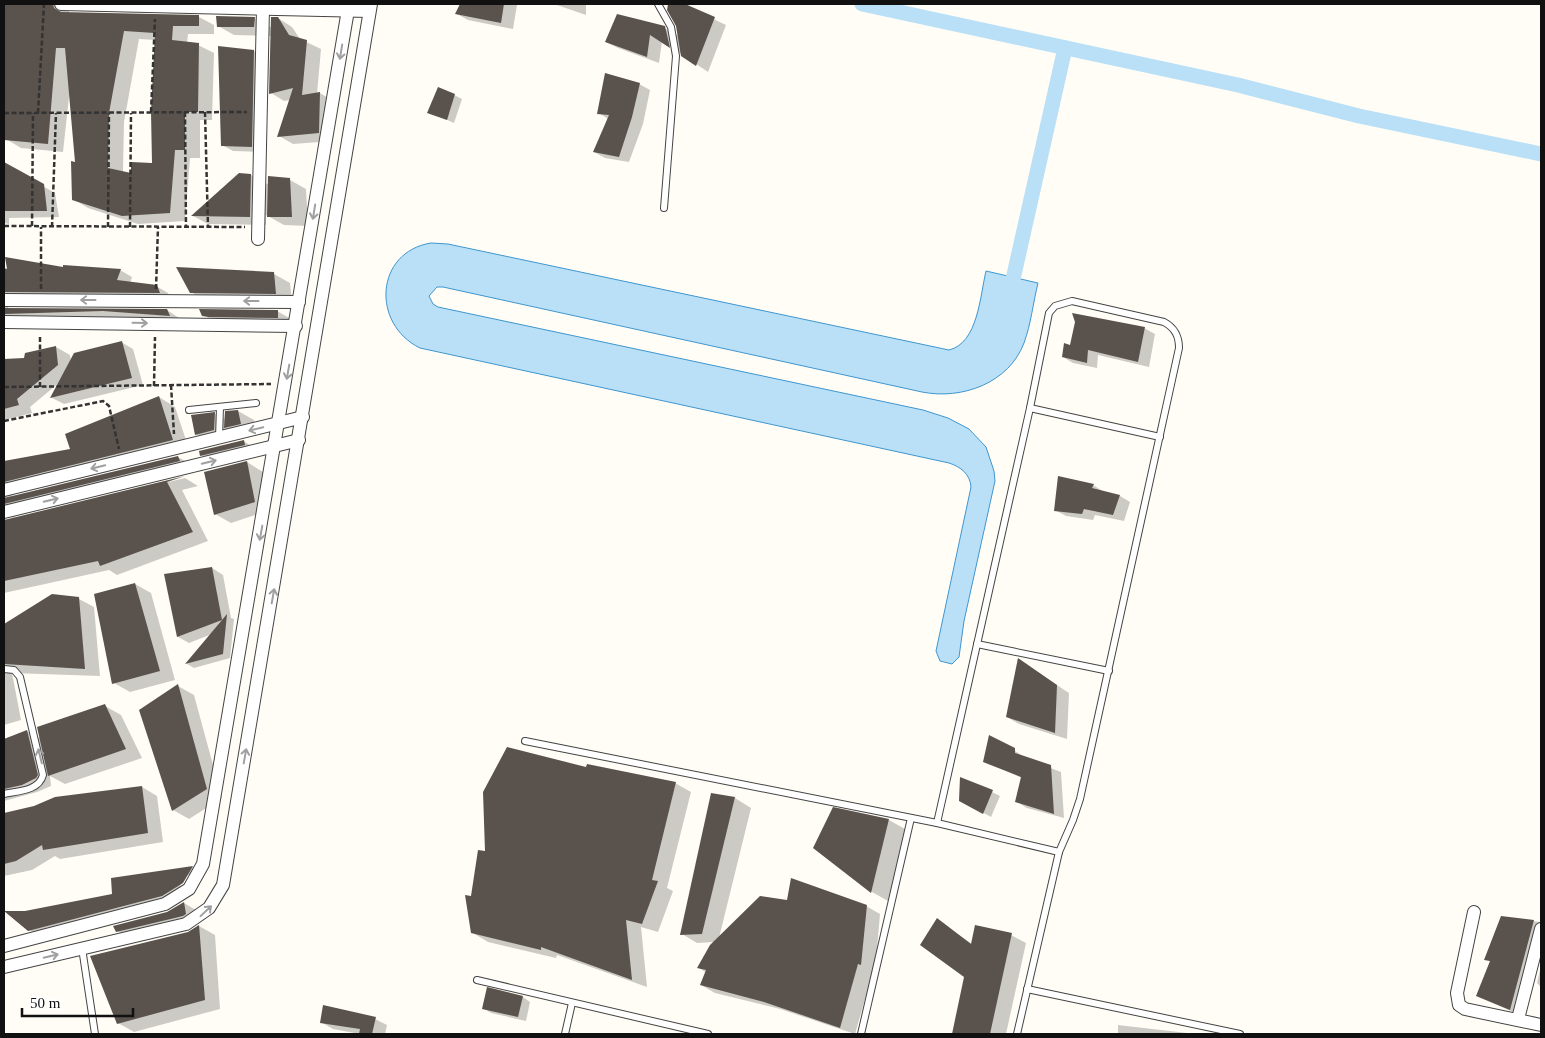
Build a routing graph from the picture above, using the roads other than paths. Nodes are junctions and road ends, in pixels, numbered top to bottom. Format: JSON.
{"nodes":[{"id":1,"x":61,"y":4,"type":"edge"},
{"id":2,"x":658,"y":4,"type":"edge"},
{"id":3,"x":349,"y":7,"type":"edge"},
{"id":4,"x":263,"y":8,"type":"junction"},
{"id":5,"x":370,"y":8,"type":"edge"},
{"id":6,"x":664,"y":208,"type":"dead end"},
{"id":7,"x":258,"y":233,"type":"road end"},
{"id":8,"x":4,"y":300,"type":"edge"},
{"id":9,"x":299,"y":302,"type":"junction"},
{"id":10,"x":4,"y":322,"type":"edge"},
{"id":11,"x":296,"y":326,"type":"junction"},
{"id":12,"x":256,"y":402,"type":"dead end"},
{"id":13,"x":220,"y":406,"type":"junction"},
{"id":14,"x":1030,"y":408,"type":"junction"},
{"id":15,"x":189,"y":410,"type":"dead end"},
{"id":16,"x":303,"y":417,"type":"junction"},
{"id":17,"x":279,"y":423,"type":"junction"},
{"id":18,"x":1160,"y":437,"type":"junction"},
{"id":19,"x":219,"y":438,"type":"junction"},
{"id":20,"x":299,"y":440,"type":"junction"},
{"id":21,"x":276,"y":446,"type":"junction"},
{"id":22,"x":4,"y":490,"type":"edge"},
{"id":23,"x":4,"y":512,"type":"edge"},
{"id":24,"x":977,"y":644,"type":"junction"},
{"id":25,"x":4,"y":669,"type":"edge"},
{"id":26,"x":1109,"y":671,"type":"junction"},
{"id":27,"x":525,"y":740,"type":"dead end"},
{"id":28,"x":4,"y":794,"type":"edge"},
{"id":29,"x":911,"y":818,"type":"junction"},
{"id":30,"x":937,"y":823,"type":"junction"},
{"id":31,"x":1058,"y":852,"type":"junction"},
{"id":32,"x":1474,"y":912,"type":"dead end"},
{"id":33,"x":1541,"y":929,"type":"edge"},
{"id":34,"x":4,"y":946,"type":"edge"},
{"id":35,"x":82,"y":948,"type":"junction"},
{"id":36,"x":4,"y":967,"type":"edge"},
{"id":37,"x":477,"y":980,"type":"dead end"},
{"id":38,"x":1027,"y":989,"type":"junction"},
{"id":39,"x":572,"y":1003,"type":"junction"},
{"id":40,"x":1518,"y":1019,"type":"junction"},
{"id":41,"x":1541,"y":1024,"type":"edge"},
{"id":42,"x":95,"y":1034,"type":"edge"},
{"id":43,"x":565,"y":1034,"type":"edge"},
{"id":44,"x":708,"y":1034,"type":"edge"},
{"id":45,"x":861,"y":1034,"type":"edge"},
{"id":46,"x":1017,"y":1034,"type":"edge"},
{"id":47,"x":1240,"y":1034,"type":"edge"}],
"edges":[{"from":1,"to":4,"type":"street"},
{"from":2,"to":6,"type":"lane"},
{"from":3,"to":4,"type":"street"},
{"from":3,"to":5,"type":"street"},
{"from":3,"to":9,"type":"street","one_way":true},
{"from":4,"to":7,"type":"street"},
{"from":5,"to":16,"type":"street"},
{"from":9,"to":8,"type":"street","one_way":true},
{"from":9,"to":11,"type":"street"},
{"from":10,"to":11,"type":"street","one_way":true},
{"from":11,"to":17,"type":"street","one_way":true},
{"from":12,"to":13,"type":"lane"},
{"from":13,"to":15,"type":"lane"},
{"from":13,"to":19,"type":"lane"},
{"from":14,"to":18,"type":"lane"},
{"from":14,"to":18,"type":"lane"},
{"from":14,"to":24,"type":"lane"},
{"from":16,"to":17,"type":"street"},
{"from":16,"to":20,"type":"street"},
{"from":17,"to":19,"type":"street","one_way":true},
{"from":17,"to":21,"type":"street"},
{"from":18,"to":26,"type":"lane"},
{"from":19,"to":22,"type":"street","one_way":true},
{"from":20,"to":21,"type":"street"},
{"from":35,"to":20,"type":"street","one_way":true},
{"from":23,"to":21,"type":"street","one_way":true},
{"from":21,"to":34,"type":"street","one_way":true},
{"from":24,"to":26,"type":"lane"},
{"from":24,"to":30,"type":"lane"},
{"from":28,"to":25,"type":"lane","one_way":true},
{"from":26,"to":31,"type":"lane"},
{"from":27,"to":29,"type":"lane"},
{"from":29,"to":30,"type":"lane"},
{"from":29,"to":45,"type":"lane"},
{"from":30,"to":31,"type":"lane"},
{"from":31,"to":38,"type":"lane"},
{"from":32,"to":40,"type":"street"},
{"from":33,"to":40,"type":"street"},
{"from":36,"to":35,"type":"street","one_way":true},
{"from":35,"to":42,"type":"lane"},
{"from":37,"to":39,"type":"lane"},
{"from":38,"to":46,"type":"lane"},
{"from":38,"to":47,"type":"lane"},
{"from":39,"to":43,"type":"lane"},
{"from":39,"to":44,"type":"lane"},
{"from":40,"to":41,"type":"street"}]}
